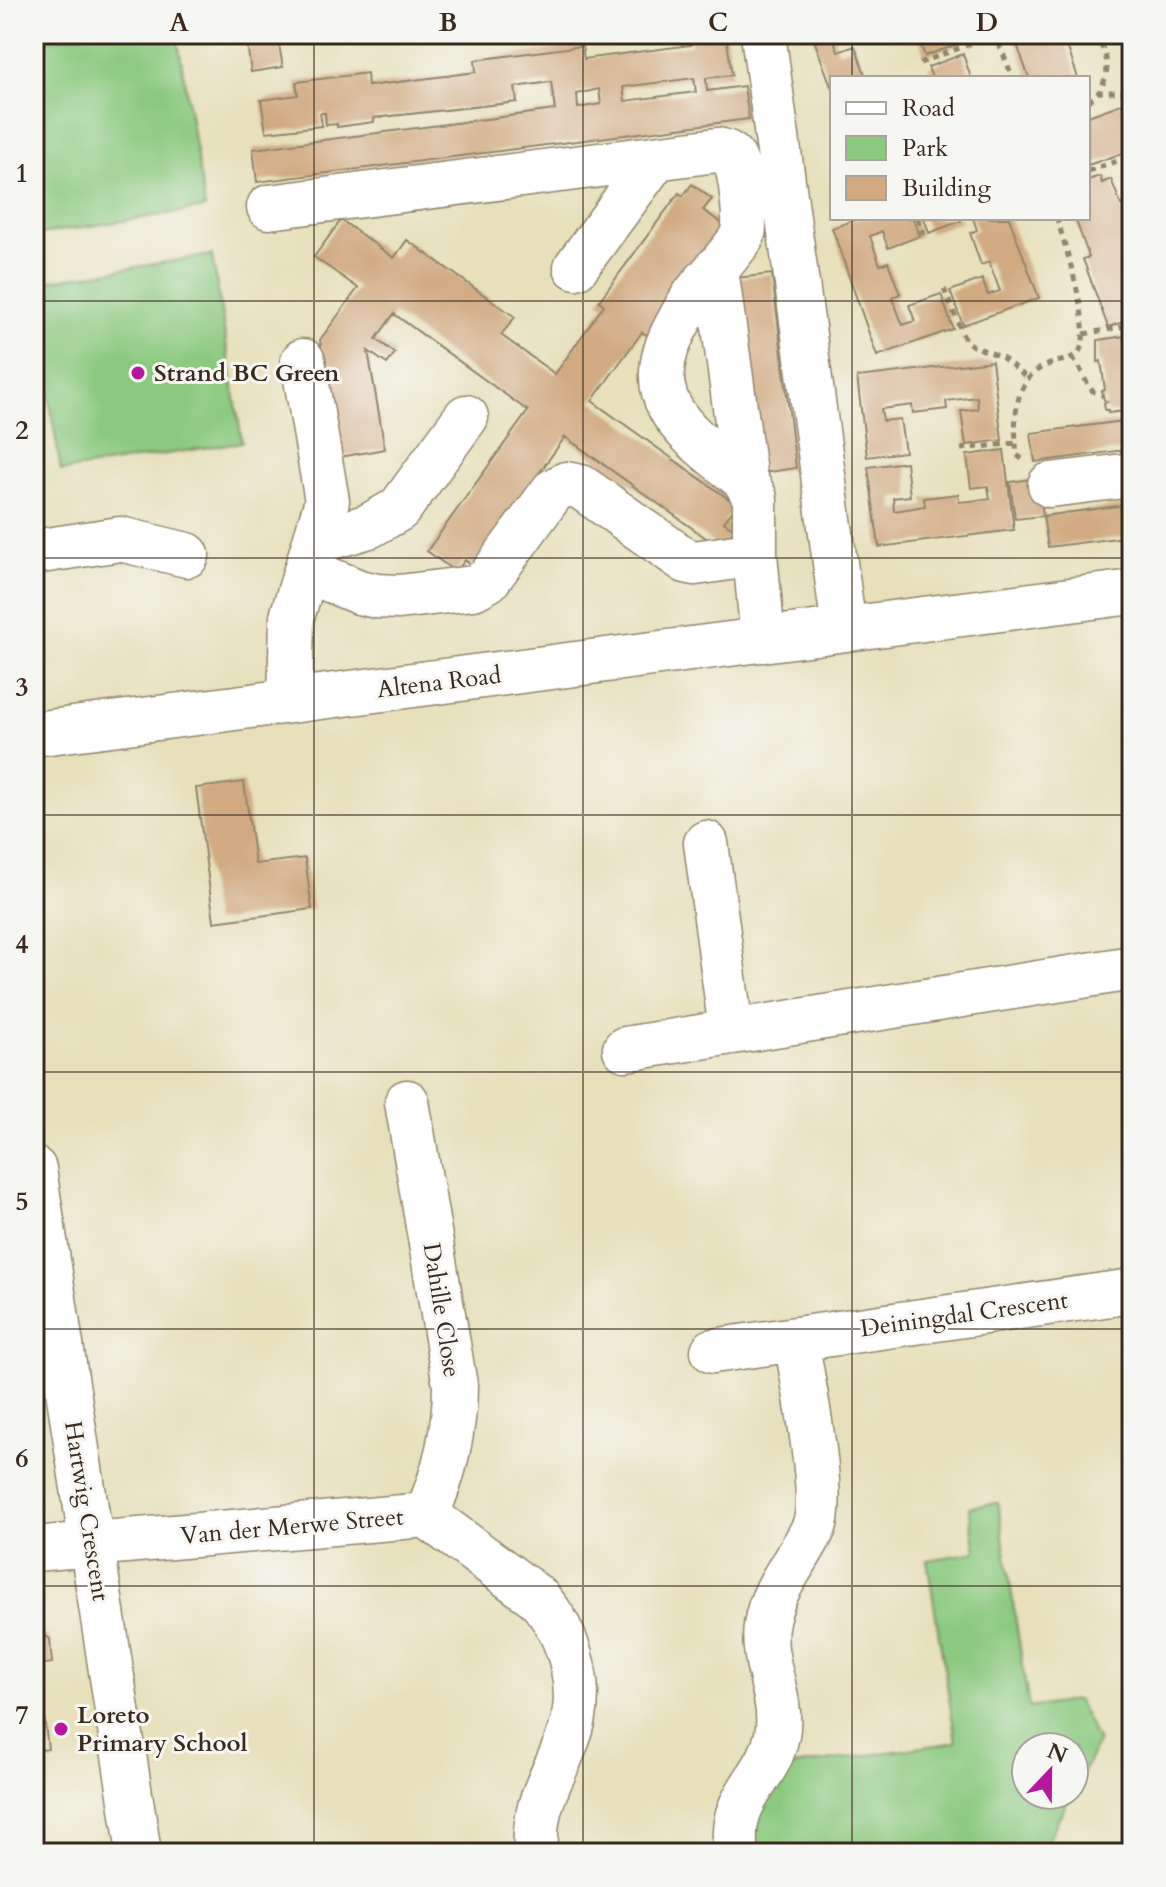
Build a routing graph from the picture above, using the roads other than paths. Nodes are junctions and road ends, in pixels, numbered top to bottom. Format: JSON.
{"nodes":[{"id":1,"x":763,"y":34,"type":"edge"},
{"id":2,"x":656,"y":158,"type":"junction"},
{"id":3,"x":269,"y":207,"type":"dead end"},
{"id":4,"x":576,"y":267,"type":"dead end"},
{"id":5,"x":716,"y":269,"type":"junction"},
{"id":6,"x":303,"y":361,"type":"dead end"},
{"id":7,"x":466,"y":417,"type":"dead end"},
{"id":8,"x":1132,"y":475,"type":"edge"},
{"id":9,"x":745,"y":480,"type":"junction"},
{"id":10,"x":1050,"y":485,"type":"road end"},
{"id":11,"x":34,"y":552,"type":"edge"},
{"id":12,"x":755,"y":554,"type":"junction"},
{"id":13,"x":187,"y":555,"type":"dead end"},
{"id":14,"x":310,"y":556,"type":"junction"},
{"id":15,"x":1132,"y":592,"type":"edge"},
{"id":16,"x":844,"y":629,"type":"junction"},
{"id":17,"x":763,"y":640,"type":"junction"},
{"id":18,"x":290,"y":701,"type":"junction"},
{"id":19,"x":34,"y":734,"type":"edge"},
{"id":20,"x":706,"y":843,"type":"dead end"},
{"id":21,"x":1132,"y":968,"type":"edge"},
{"id":22,"x":731,"y":1030,"type":"junction"},
{"id":23,"x":625,"y":1049,"type":"dead end"},
{"id":24,"x":407,"y":1102,"type":"dead end"},
{"id":25,"x":34,"y":1169,"type":"edge"},
{"id":26,"x":1132,"y":1291,"type":"edge"},
{"id":27,"x":796,"y":1339,"type":"junction"},
{"id":28,"x":713,"y":1351,"type":"dead end"},
{"id":29,"x":426,"y":1515,"type":"junction"},
{"id":30,"x":92,"y":1543,"type":"junction"},
{"id":31,"x":34,"y":1549,"type":"edge"},
{"id":32,"x":139,"y":1853,"type":"edge"},
{"id":33,"x":536,"y":1853,"type":"edge"},
{"id":34,"x":736,"y":1853,"type":"edge"}],
"edges":[{"from":1,"to":16,"type":"street"},
{"from":2,"to":3,"type":"street"},
{"from":2,"to":4,"type":"street"},
{"from":2,"to":5,"type":"street"},
{"from":5,"to":9,"type":"street"},
{"from":5,"to":9,"type":"street"},
{"from":6,"to":14,"type":"street"},
{"from":7,"to":14,"type":"street"},
{"from":8,"to":10,"type":"street"},
{"from":9,"to":12,"type":"street"},
{"from":11,"to":13,"type":"street"},
{"from":12,"to":14,"type":"street"},
{"from":12,"to":17,"type":"street"},
{"from":14,"to":18,"type":"street"},
{"from":15,"to":16,"type":"street","name":"Altena Road"},
{"from":16,"to":17,"type":"street","name":"Altena Road"},
{"from":17,"to":18,"type":"street","name":"Altena Road"},
{"from":18,"to":19,"type":"street","name":"Altena Road"},
{"from":20,"to":22,"type":"street"},
{"from":21,"to":22,"type":"street"},
{"from":22,"to":23,"type":"street"},
{"from":24,"to":29,"type":"street","name":"Dahille Close"},
{"from":25,"to":30,"type":"street","name":"Hartwig Crescent"},
{"from":26,"to":27,"type":"street","name":"Deiningdal Crescent"},
{"from":27,"to":28,"type":"street","name":"Deiningdal Crescent"},
{"from":27,"to":34,"type":"street"},
{"from":29,"to":30,"type":"street","name":"Van der Merwe Street"},
{"from":29,"to":33,"type":"street","name":"Van der Merwe Street"},
{"from":30,"to":31,"type":"street","name":"Van der Merwe Street"},
{"from":30,"to":32,"type":"street","name":"Hartwig Crescent"}]}
